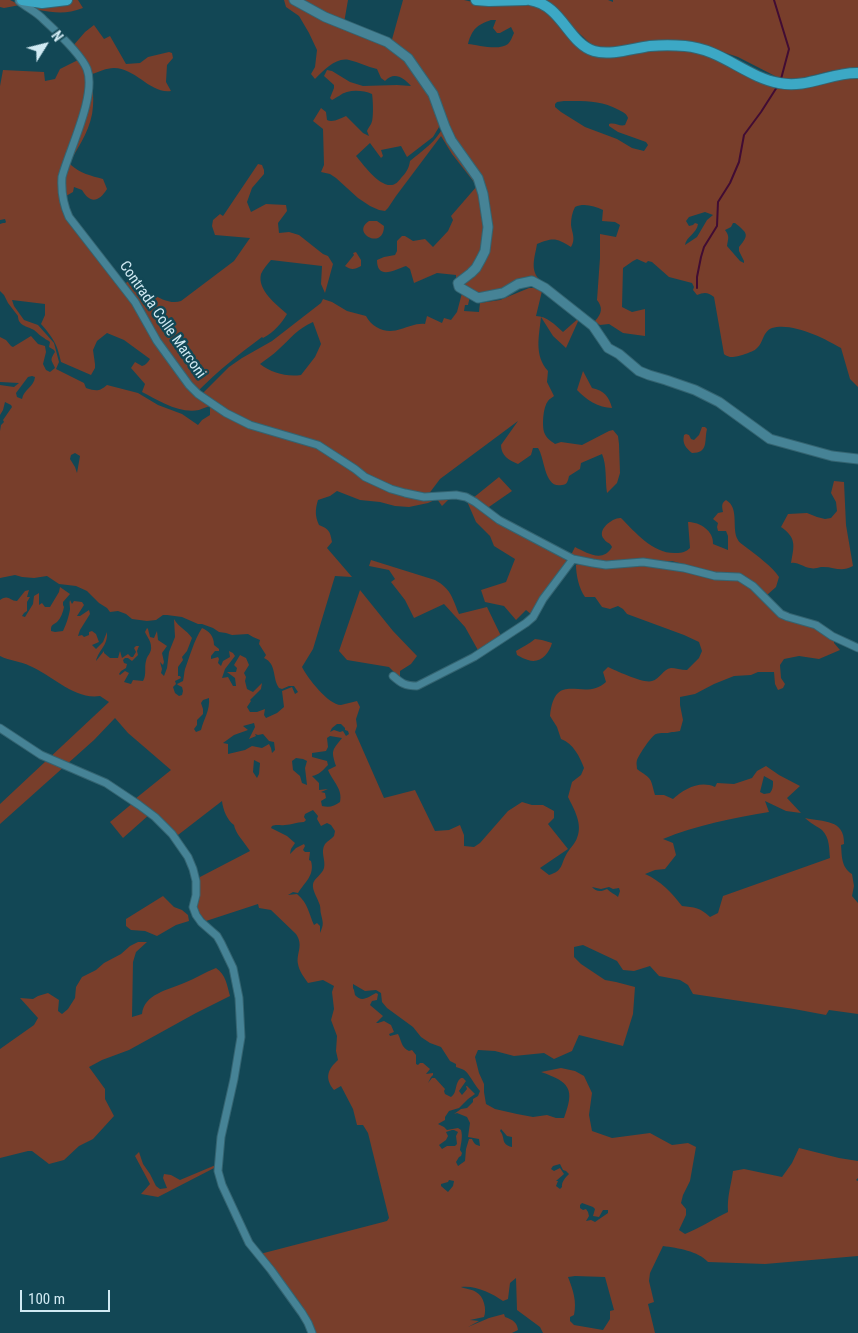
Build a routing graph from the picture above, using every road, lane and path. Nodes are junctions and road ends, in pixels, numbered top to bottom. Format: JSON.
{"nodes":[{"id":1,"x":20,"y":0,"type":"edge"},
{"id":2,"x":67,"y":0,"type":"edge"},
{"id":3,"x":294,"y":0,"type":"edge"},
{"id":4,"x":476,"y":0,"type":"edge"},
{"id":5,"x":528,"y":0,"type":"edge"},
{"id":6,"x":858,"y":73,"type":"edge"},
{"id":7,"x":858,"y":459,"type":"edge"},
{"id":8,"x":572,"y":558,"type":"junction"},
{"id":9,"x":858,"y":648,"type":"edge"},
{"id":10,"x":393,"y":676,"type":"dead end"},
{"id":11,"x":0,"y":728,"type":"edge"},
{"id":12,"x":312,"y":1333,"type":"edge"}],
"edges":[{"from":1,"to":2,"type":"main road"},
{"from":1,"to":8,"type":"street","name":"Contrada Colle Marconi"},
{"from":3,"to":7,"type":"street"},
{"from":4,"to":5,"type":"main road"},
{"from":5,"to":6,"type":"main road"},
{"from":8,"to":9,"type":"street","name":"Contrada Colle Marconi"},
{"from":8,"to":10,"type":"street"},
{"from":11,"to":12,"type":"street"}]}
